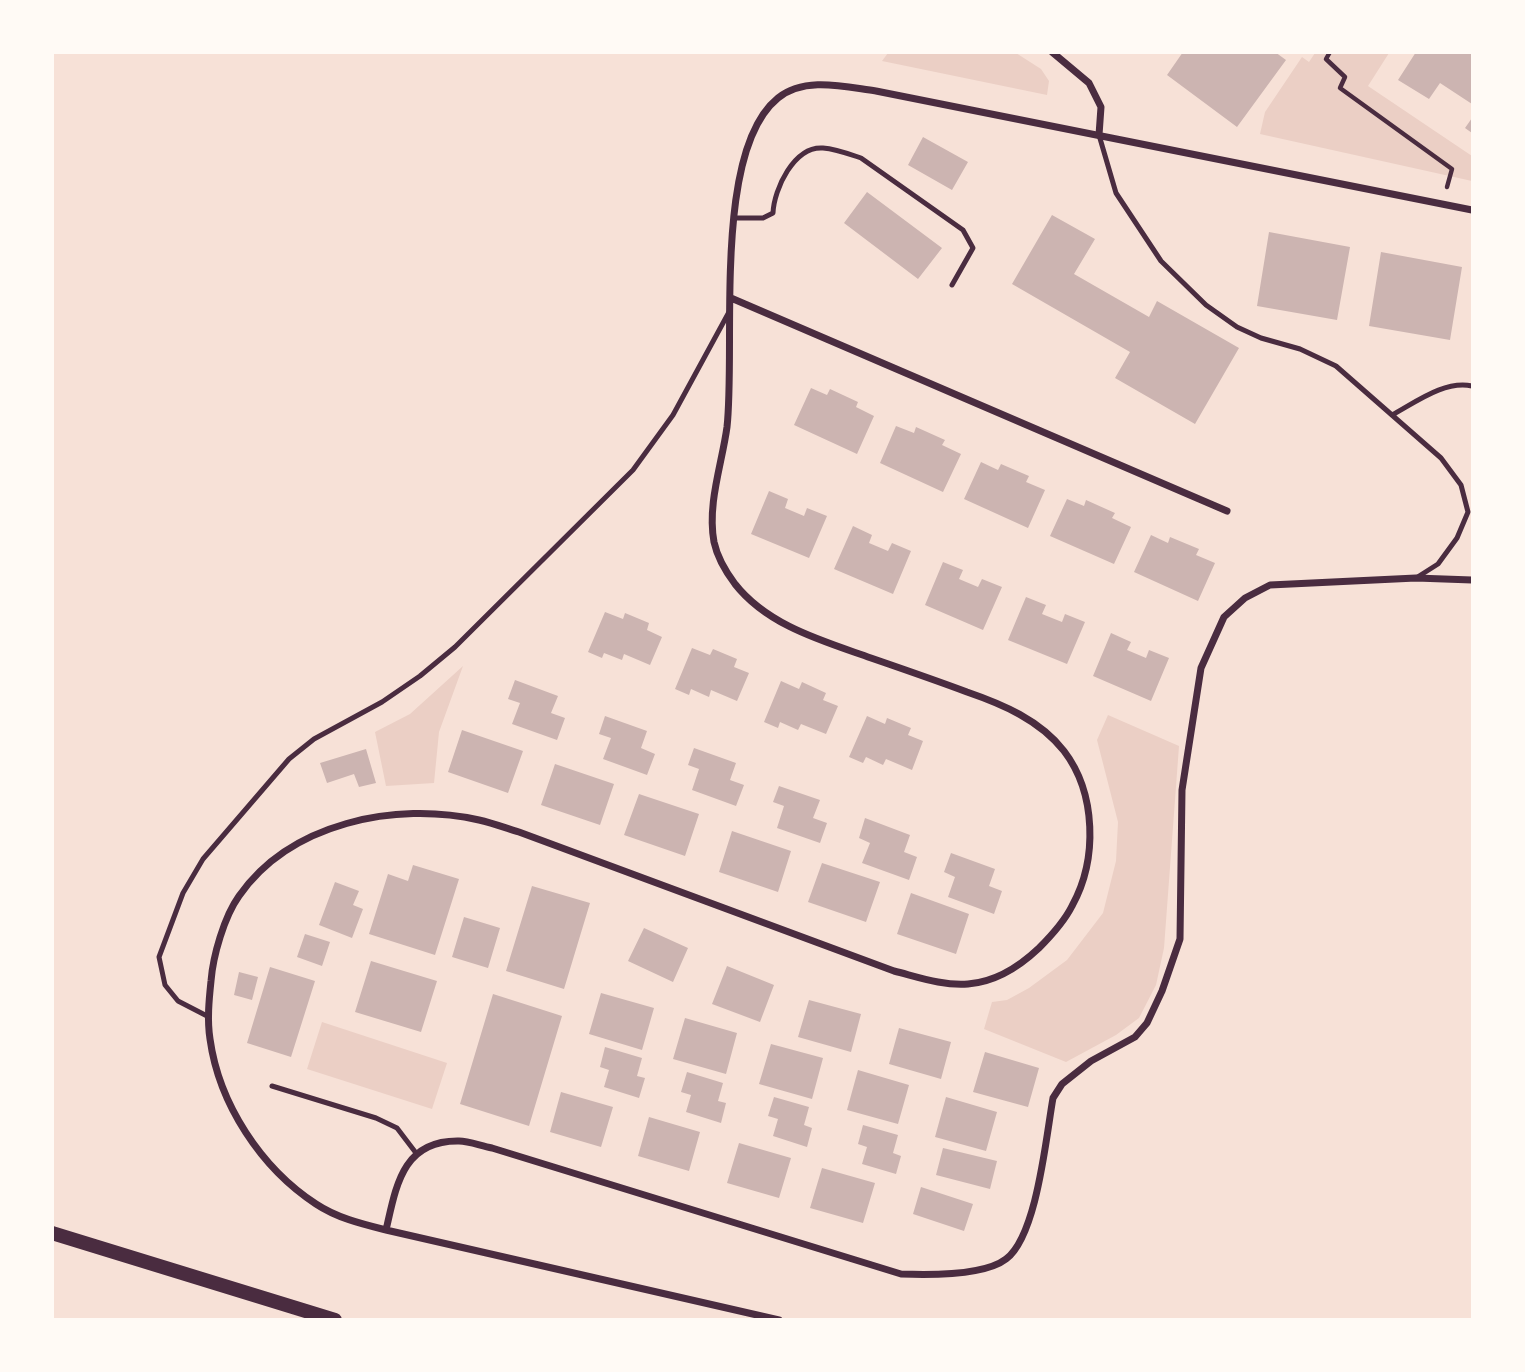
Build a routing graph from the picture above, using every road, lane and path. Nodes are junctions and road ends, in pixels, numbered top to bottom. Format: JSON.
{"nodes":[{"id":1,"x":1052,"y":52,"type":"edge"},
{"id":2,"x":1330,"y":52,"type":"edge"},
{"id":3,"x":1099,"y":135,"type":"junction"},
{"id":4,"x":1443,"y":204,"type":"junction"},
{"id":5,"x":1472,"y":210,"type":"edge"},
{"id":6,"x":735,"y":218,"type":"junction"},
{"id":7,"x":952,"y":285,"type":"dead end"},
{"id":8,"x":731,"y":298,"type":"junction"},
{"id":9,"x":731,"y":309,"type":"junction"},
{"id":10,"x":1472,"y":386,"type":"edge"},
{"id":11,"x":1392,"y":415,"type":"junction"},
{"id":12,"x":1227,"y":511,"type":"dead end"},
{"id":13,"x":1416,"y":578,"type":"junction"},
{"id":14,"x":1472,"y":580,"type":"edge"},
{"id":15,"x":209,"y":1017,"type":"junction"},
{"id":16,"x":272,"y":1086,"type":"dead end"},
{"id":17,"x":416,"y":1153,"type":"junction"},
{"id":18,"x":386,"y":1230,"type":"junction"},
{"id":19,"x":52,"y":1233,"type":"edge"},
{"id":20,"x":335,"y":1320,"type":"edge"},
{"id":21,"x":779,"y":1320,"type":"edge"}],
"edges":[{"from":1,"to":3,"type":"street"},
{"from":2,"to":4,"type":"path"},
{"from":3,"to":4,"type":"street"},
{"from":3,"to":6,"type":"street"},
{"from":3,"to":11,"type":"lane"},
{"from":4,"to":5,"type":"street"},
{"from":6,"to":7,"type":"lane"},
{"from":6,"to":8,"type":"street"},
{"from":8,"to":9,"type":"street"},
{"from":8,"to":12,"type":"street"},
{"from":9,"to":15,"type":"lane"},
{"from":9,"to":15,"type":"street"},
{"from":10,"to":11,"type":"lane"},
{"from":11,"to":13,"type":"lane"},
{"from":13,"to":14,"type":"street"},
{"from":13,"to":17,"type":"street"},
{"from":15,"to":18,"type":"street"},
{"from":16,"to":17,"type":"lane"},
{"from":17,"to":18,"type":"street"},
{"from":18,"to":21,"type":"street"},
{"from":19,"to":20,"type":"main road"}]}
